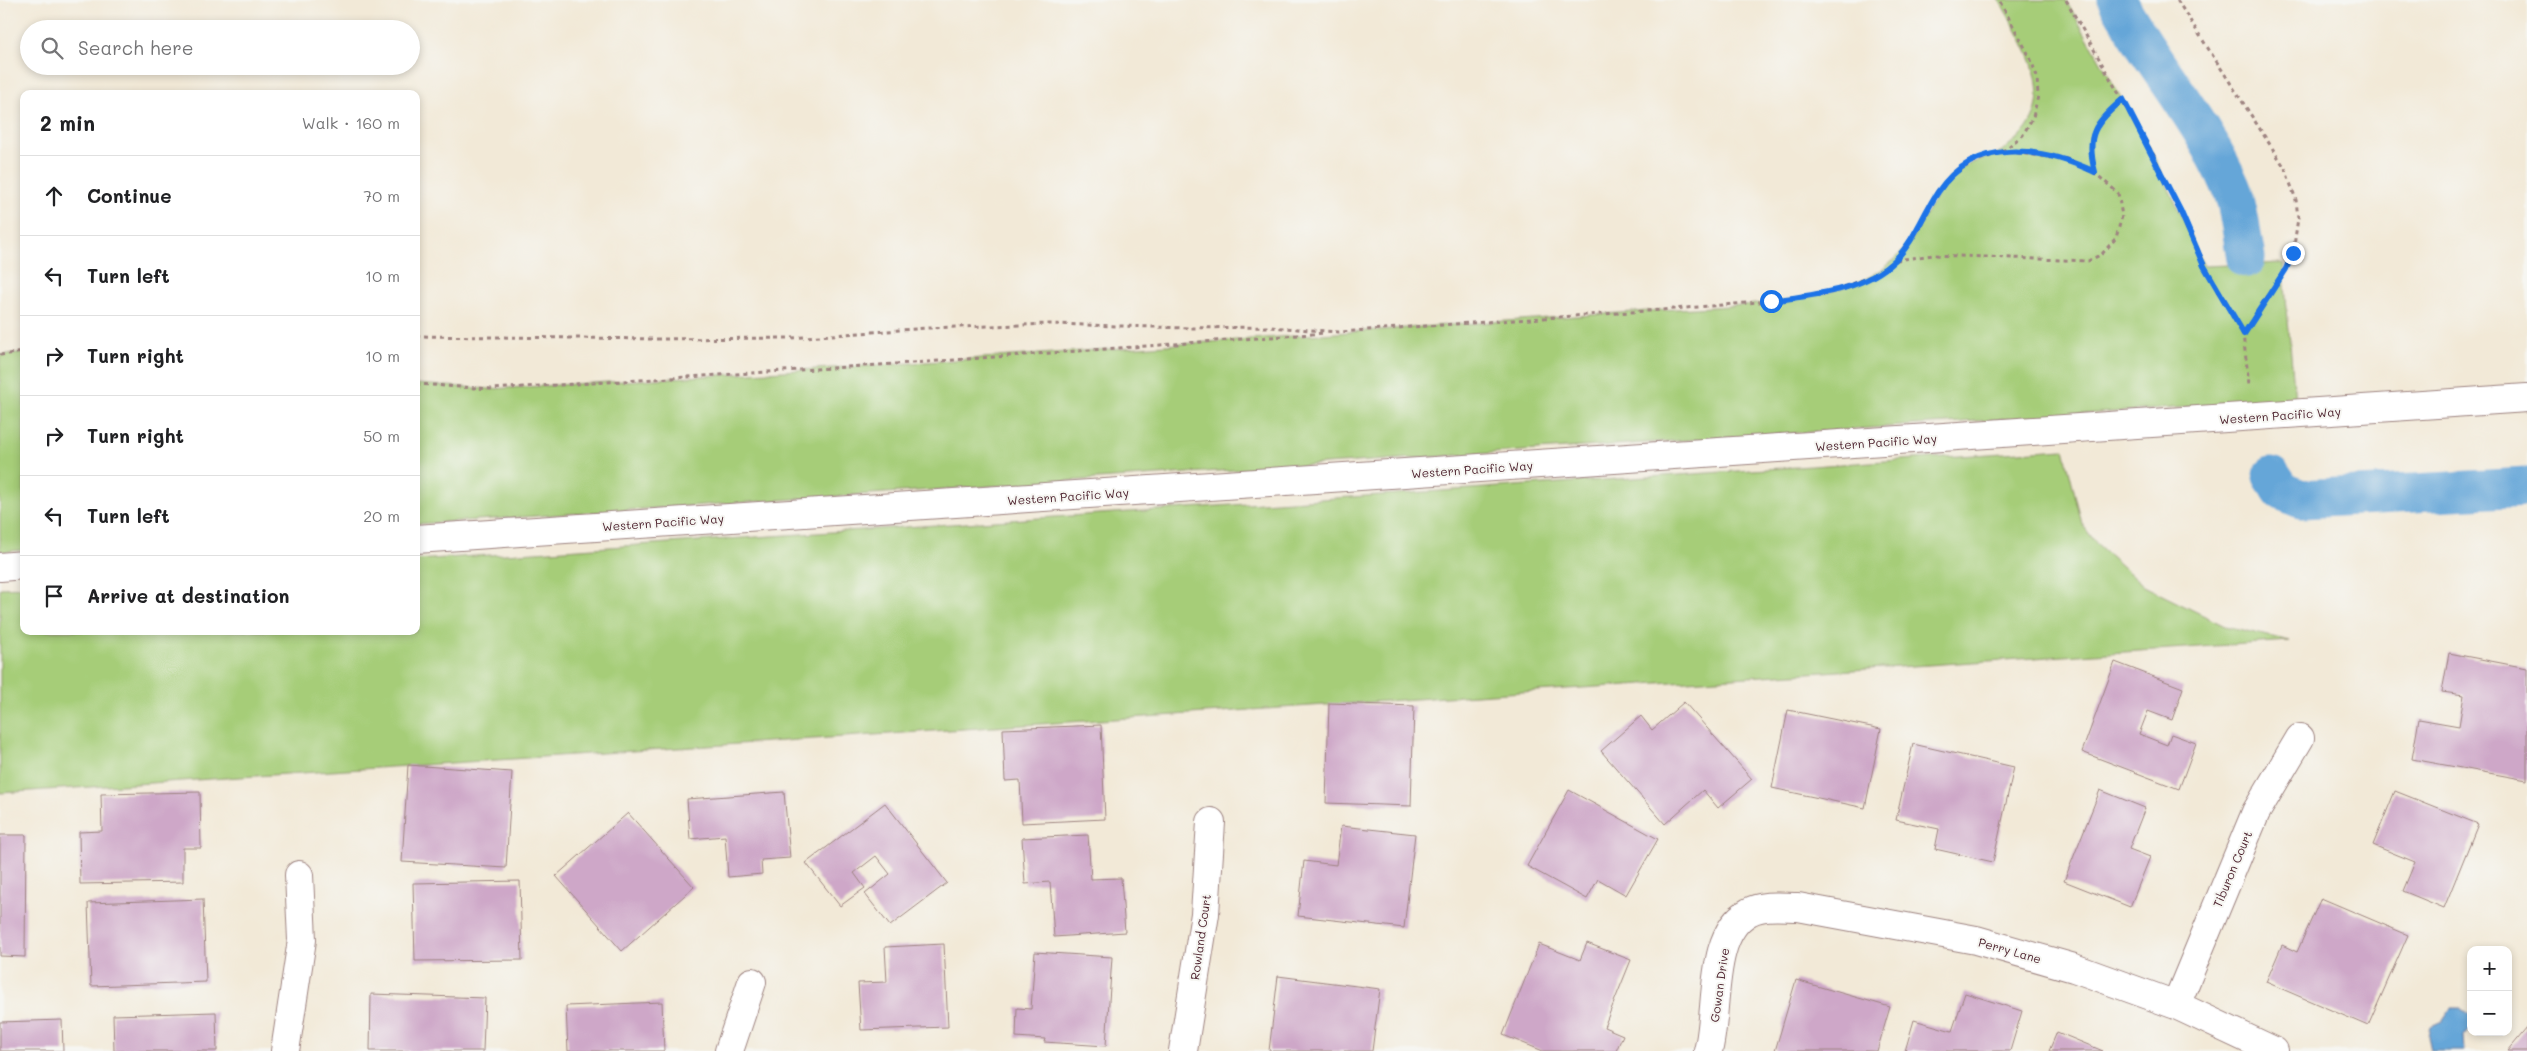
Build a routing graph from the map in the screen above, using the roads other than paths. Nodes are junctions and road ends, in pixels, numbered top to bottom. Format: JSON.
{"nodes":[{"id":1,"x":2527,"y":398,"type":"edge"},
{"id":2,"x":420,"y":539,"type":"edge"},
{"id":3,"x":20,"y":565,"type":"edge"},
{"id":4,"x":0,"y":566,"type":"edge"},
{"id":5,"x":2300,"y":738,"type":"dead end"},
{"id":6,"x":1212,"y":822,"type":"dead end"},
{"id":7,"x":299,"y":875,"type":"dead end"},
{"id":8,"x":1736,"y":922,"type":"joint"},
{"id":9,"x":752,"y":982,"type":"dead end"},
{"id":10,"x":2176,"y":1005,"type":"junction"},
{"id":11,"x":285,"y":1051,"type":"edge"},
{"id":12,"x":729,"y":1051,"type":"edge"},
{"id":13,"x":1182,"y":1051,"type":"edge"},
{"id":14,"x":1708,"y":1051,"type":"edge"},
{"id":15,"x":2274,"y":1051,"type":"edge"}],
"edges":[{"from":1,"to":2,"type":"street","name":"Western Pacific Way"},
{"from":3,"to":4,"type":"street"},
{"from":5,"to":10,"type":"street","name":"Tiburon Court"},
{"from":6,"to":13,"type":"street","name":"Rowland Court"},
{"from":7,"to":11,"type":"street"},
{"from":8,"to":10,"type":"street","name":"Perry Lane"},
{"from":8,"to":14,"type":"street","name":"Gowan Drive"},
{"from":9,"to":12,"type":"street"},
{"from":10,"to":15,"type":"street","name":"Perry Lane"}]}
